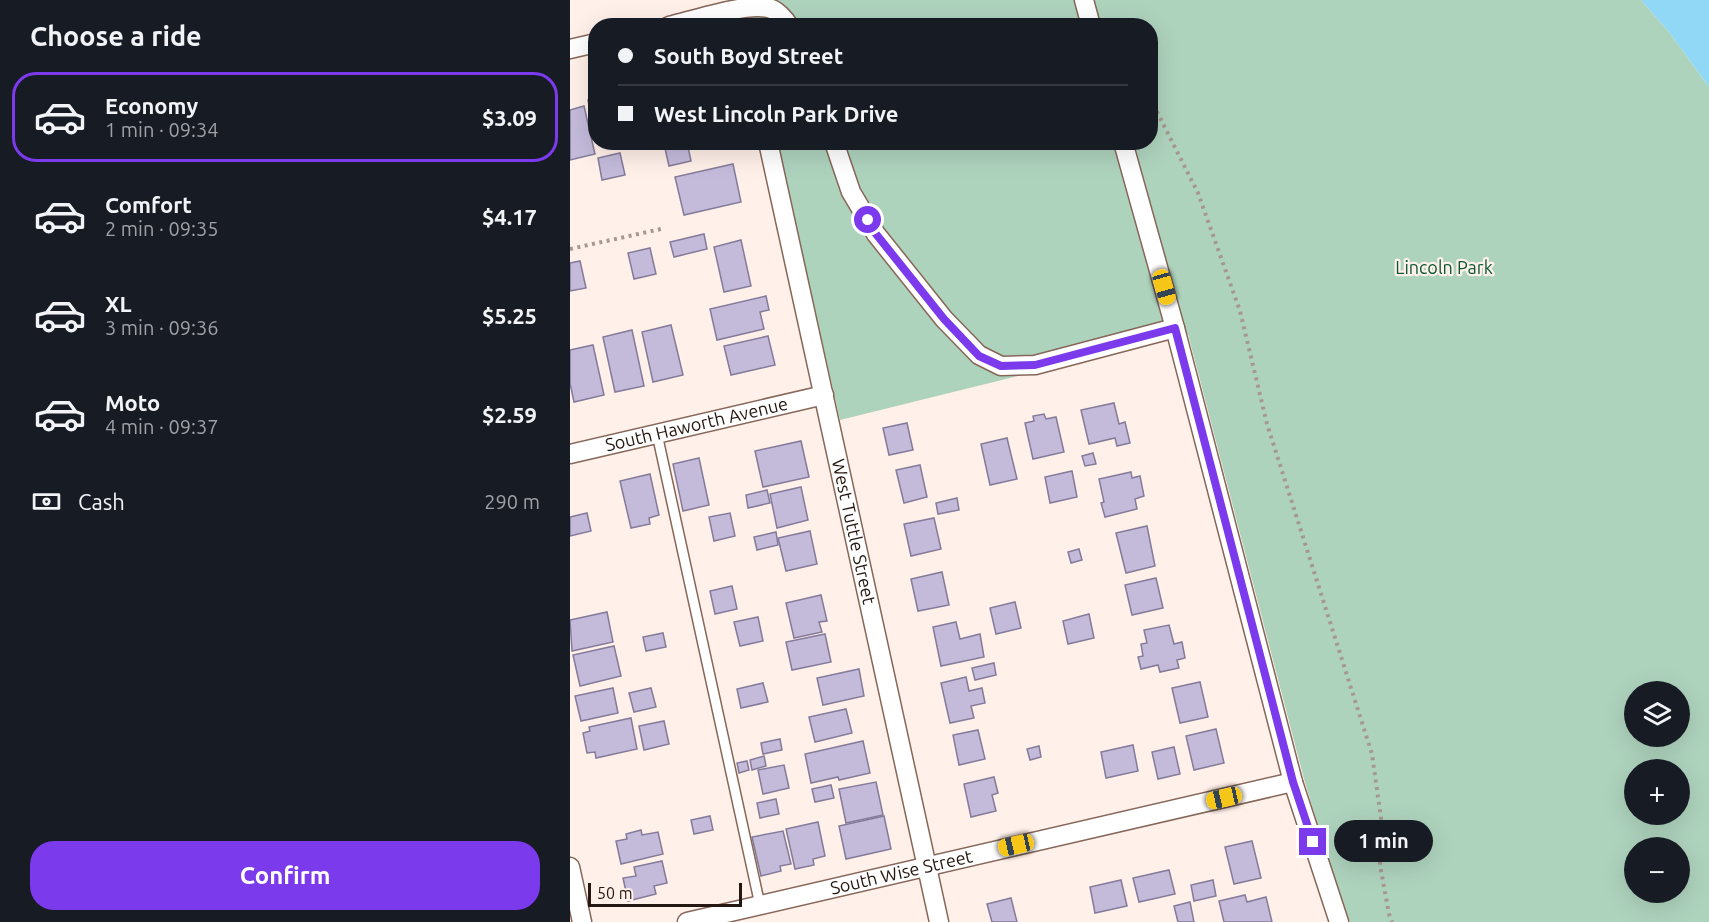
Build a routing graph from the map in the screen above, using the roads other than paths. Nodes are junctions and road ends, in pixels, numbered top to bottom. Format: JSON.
{"nodes":[{"id":1,"x":1084,"y":0,"type":"edge"},
{"id":2,"x":740,"y":18,"type":"edge"},
{"id":3,"x":784,"y":18,"type":"edge"},
{"id":4,"x":1089,"y":18,"type":"edge"},
{"id":5,"x":588,"y":45,"type":"edge"},
{"id":6,"x":570,"y":49,"type":"edge"},
{"id":7,"x":770,"y":150,"type":"edge"},
{"id":8,"x":837,"y":150,"type":"edge"},
{"id":9,"x":1126,"y":150,"type":"edge"},
{"id":10,"x":1175,"y":328,"type":"junction"},
{"id":11,"x":824,"y":394,"type":"junction"},
{"id":12,"x":657,"y":434,"type":"junction"},
{"id":13,"x":570,"y":454,"type":"edge"},
{"id":14,"x":1293,"y":782,"type":"junction"},
{"id":15,"x":926,"y":866,"type":"junction"},
{"id":16,"x":570,"y":867,"type":"edge"},
{"id":17,"x":760,"y":905,"type":"junction"},
{"id":18,"x":582,"y":922,"type":"edge"},
{"id":19,"x":687,"y":922,"type":"edge"},
{"id":20,"x":939,"y":922,"type":"edge"},
{"id":21,"x":1340,"y":922,"type":"edge"}],
"edges":[{"from":1,"to":4,"type":"street"},
{"from":2,"to":3,"type":"street"},
{"from":5,"to":6,"type":"street"},
{"from":7,"to":11,"type":"street","name":"West Tuttle Street"},
{"from":8,"to":10,"type":"street"},
{"from":9,"to":10,"type":"street"},
{"from":10,"to":14,"type":"street"},
{"from":11,"to":12,"type":"street","name":"South Haworth Avenue"},
{"from":11,"to":15,"type":"street","name":"West Tuttle Street"},
{"from":12,"to":13,"type":"street","name":"South Haworth Avenue"},
{"from":12,"to":17,"type":"lane"},
{"from":14,"to":15,"type":"street","name":"South Wise Street"},
{"from":14,"to":21,"type":"street"},
{"from":15,"to":17,"type":"street","name":"South Wise Street"},
{"from":15,"to":20,"type":"street","name":"West Tuttle Street"},
{"from":16,"to":18,"type":"street"},
{"from":17,"to":19,"type":"street","name":"South Wise Street"}]}
